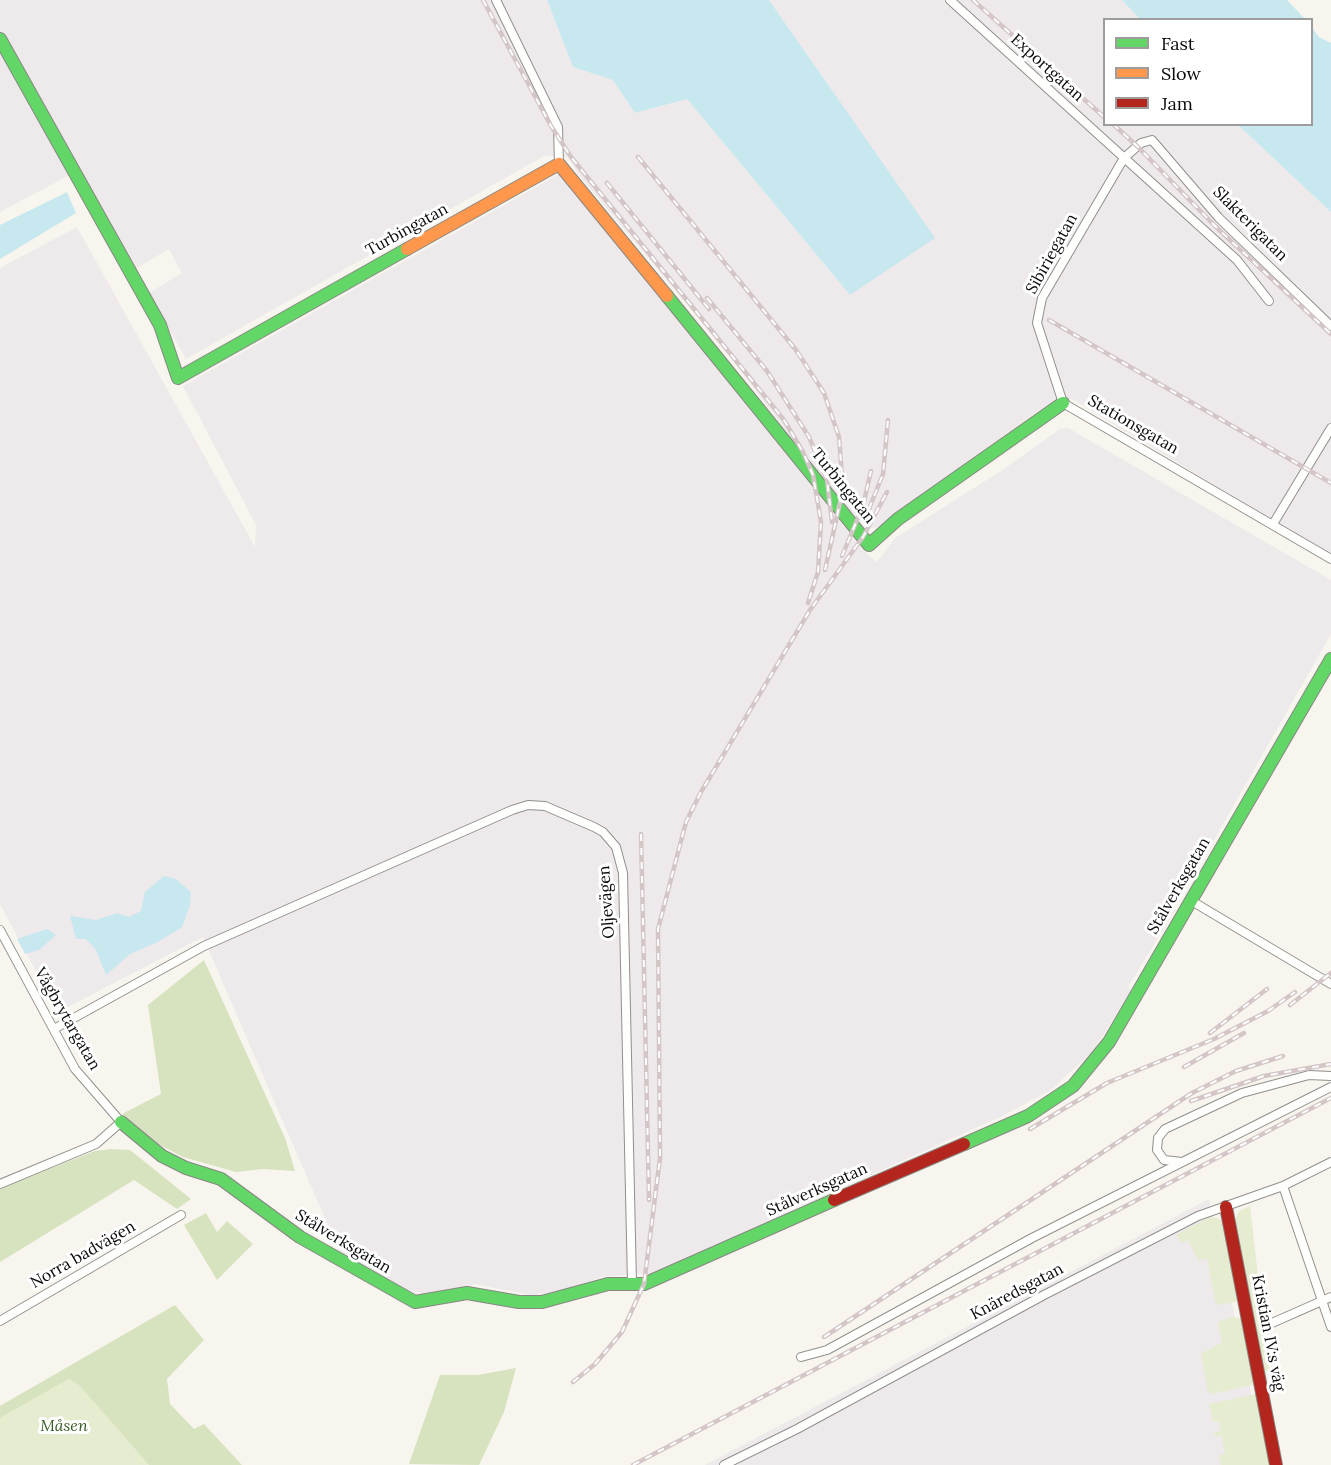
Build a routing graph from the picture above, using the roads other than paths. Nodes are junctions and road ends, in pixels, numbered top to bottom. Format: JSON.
{"nodes":[{"id":1,"x":496,"y":0,"type":"edge"},
{"id":2,"x":950,"y":0,"type":"edge"},
{"id":3,"x":0,"y":39,"type":"edge"},
{"id":4,"x":1152,"y":140,"type":"joint"},
{"id":5,"x":1124,"y":158,"type":"junction"},
{"id":6,"x":559,"y":164,"type":"junction"},
{"id":7,"x":1269,"y":301,"type":"dead end"},
{"id":8,"x":1331,"y":326,"type":"edge"},
{"id":9,"x":1063,"y":403,"type":"junction"},
{"id":10,"x":1331,"y":428,"type":"edge"},
{"id":11,"x":1273,"y":524,"type":"junction"},
{"id":12,"x":869,"y":545,"type":"joint"},
{"id":13,"x":1331,"y":559,"type":"edge"},
{"id":14,"x":1331,"y":659,"type":"edge"},
{"id":15,"x":1190,"y":900,"type":"junction"},
{"id":16,"x":0,"y":930,"type":"edge"},
{"id":17,"x":1331,"y":984,"type":"edge"},
{"id":18,"x":54,"y":1029,"type":"junction"},
{"id":19,"x":1331,"y":1076,"type":"edge"},
{"id":20,"x":1331,"y":1087,"type":"edge"},
{"id":21,"x":121,"y":1122,"type":"junction"},
{"id":22,"x":1184,"y":1162,"type":"junction"},
{"id":23,"x":1331,"y":1162,"type":"edge"},
{"id":24,"x":0,"y":1184,"type":"edge"},
{"id":25,"x":1283,"y":1186,"type":"junction"},
{"id":26,"x":1226,"y":1207,"type":"junction"},
{"id":27,"x":181,"y":1215,"type":"dead end"},
{"id":28,"x":632,"y":1284,"type":"junction"},
{"id":29,"x":1327,"y":1299,"type":"edge"},
{"id":30,"x":0,"y":1321,"type":"edge"},
{"id":31,"x":1272,"y":1323,"type":"dead end"},
{"id":32,"x":1331,"y":1327,"type":"edge"},
{"id":33,"x":801,"y":1357,"type":"dead end"},
{"id":34,"x":724,"y":1465,"type":"edge"},
{"id":35,"x":1276,"y":1465,"type":"edge"}],
"edges":[{"from":1,"to":6,"type":"street"},
{"from":2,"to":5,"type":"street","name":"Exportgatan"},
{"from":3,"to":6,"type":"street","name":"Turbingatan"},
{"from":4,"to":5,"type":"street","name":"Sibiriegatan"},
{"from":4,"to":8,"type":"street","name":"Slakterigatan"},
{"from":5,"to":7,"type":"street","name":"Exportgatan"},
{"from":5,"to":9,"type":"street","name":"Sibiriegatan"},
{"from":6,"to":12,"type":"street","name":"Turbingatan"},
{"from":9,"to":11,"type":"street","name":"Stationsgatan"},
{"from":9,"to":12,"type":"street","name":"Stationsgatan"},
{"from":10,"to":11,"type":"street"},
{"from":11,"to":13,"type":"street","name":"Stationsgatan"},
{"from":14,"to":15,"type":"street","name":"Stålverksgatan"},
{"from":15,"to":17,"type":"street"},
{"from":15,"to":28,"type":"street","name":"Stålverksgatan"},
{"from":16,"to":18,"type":"street","name":"Vågbrytargatan"},
{"from":18,"to":21,"type":"street","name":"Vågbrytargatan"},
{"from":18,"to":28,"type":"street","name":"Oljevägen"},
{"from":19,"to":22,"type":"street"},
{"from":20,"to":22,"type":"street"},
{"from":21,"to":24,"type":"street"},
{"from":21,"to":28,"type":"street","name":"Stålverksgatan"},
{"from":22,"to":33,"type":"street"},
{"from":23,"to":25,"type":"street","name":"Knäredsgatan"},
{"from":25,"to":26,"type":"street","name":"Knäredsgatan"},
{"from":25,"to":29,"type":"street"},
{"from":26,"to":34,"type":"street","name":"Knäredsgatan"},
{"from":26,"to":35,"type":"street","name":"Kristian IV:s väg"},
{"from":27,"to":30,"type":"street","name":"Norra badvägen"},
{"from":29,"to":31,"type":"street"},
{"from":29,"to":32,"type":"street"}]}
